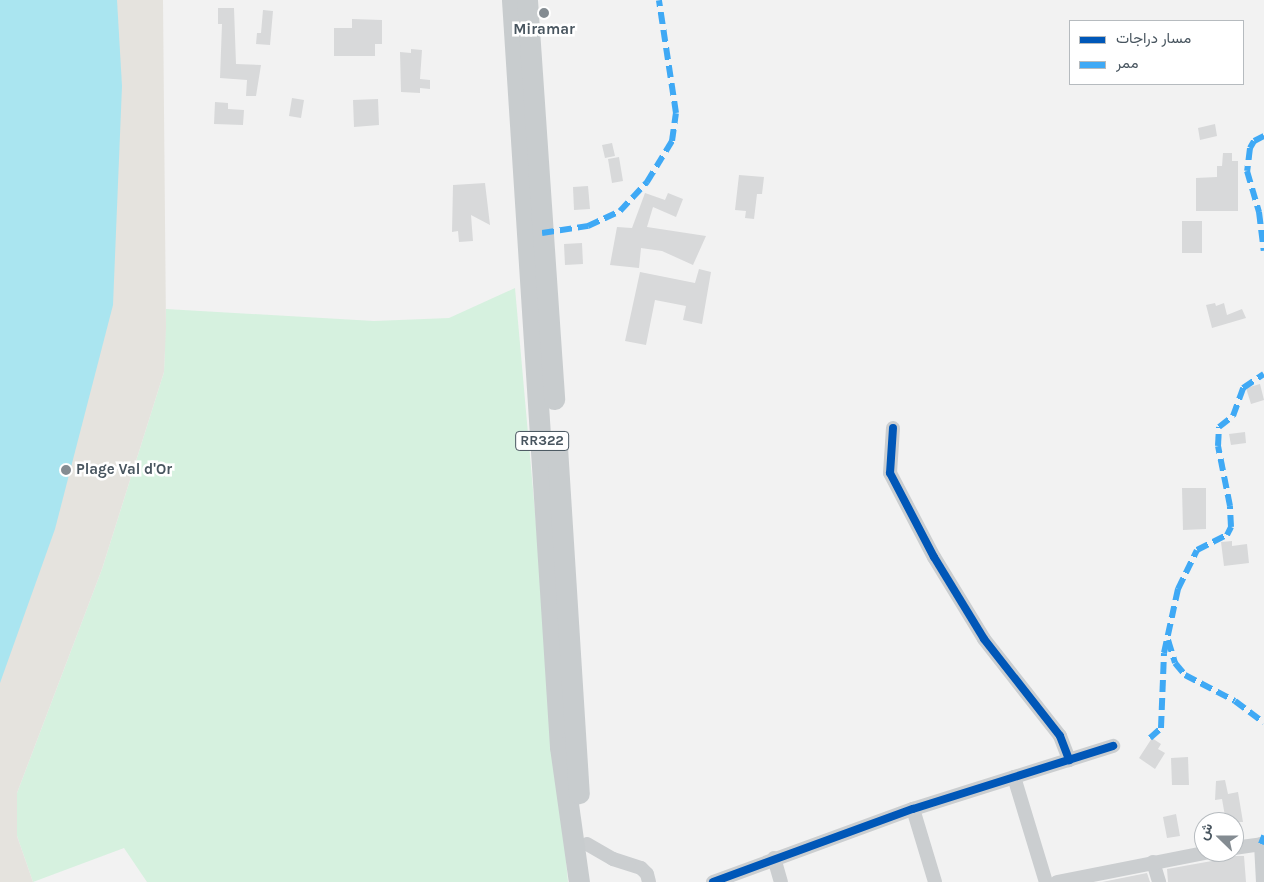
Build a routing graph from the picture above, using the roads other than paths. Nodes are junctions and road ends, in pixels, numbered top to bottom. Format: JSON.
{"nodes":[{"id":1,"x":512,"y":0,"type":"edge"},
{"id":2,"x":526,"y":0,"type":"edge"},
{"id":3,"x":893,"y":428,"type":"dead end"},
{"id":4,"x":1112,"y":746,"type":"dead end"},
{"id":5,"x":1069,"y":760,"type":"junction"},
{"id":6,"x":1014,"y":777,"type":"junction"},
{"id":7,"x":913,"y":809,"type":"junction"},
{"id":8,"x":587,"y":844,"type":"junction"},
{"id":9,"x":1262,"y":844,"type":"edge"},
{"id":10,"x":1244,"y":847,"type":"edge"},
{"id":11,"x":1194,"y":855,"type":"edge"},
{"id":12,"x":774,"y":858,"type":"junction"},
{"id":13,"x":1152,"y":862,"type":"junction"},
{"id":14,"x":579,"y":882,"type":"edge"},
{"id":15,"x":594,"y":882,"type":"edge"},
{"id":16,"x":649,"y":882,"type":"edge"},
{"id":17,"x":713,"y":882,"type":"edge"},
{"id":18,"x":781,"y":882,"type":"edge"},
{"id":19,"x":935,"y":882,"type":"edge"},
{"id":20,"x":1046,"y":882,"type":"edge"},
{"id":21,"x":1057,"y":882,"type":"edge"},
{"id":22,"x":1158,"y":882,"type":"edge"},
{"id":23,"x":1263,"y":882,"type":"edge"}],
"edges":[{"from":1,"to":14,"type":"main road","number":"RR322"},
{"from":2,"to":8,"type":"main road","number":"RR322"},
{"from":3,"to":5,"type":"street"},
{"from":4,"to":5,"type":"street"},
{"from":5,"to":6,"type":"street"},
{"from":6,"to":7,"type":"street"},
{"from":6,"to":20,"type":"street"},
{"from":7,"to":12,"type":"street"},
{"from":7,"to":19,"type":"street"},
{"from":8,"to":15,"type":"main road","number":"RR322"},
{"from":8,"to":16,"type":"street"},
{"from":9,"to":10,"type":"street"},
{"from":9,"to":23,"type":"street"},
{"from":11,"to":13,"type":"street"},
{"from":12,"to":17,"type":"street"},
{"from":12,"to":18,"type":"street"},
{"from":13,"to":21,"type":"street"},
{"from":13,"to":22,"type":"street"}]}
